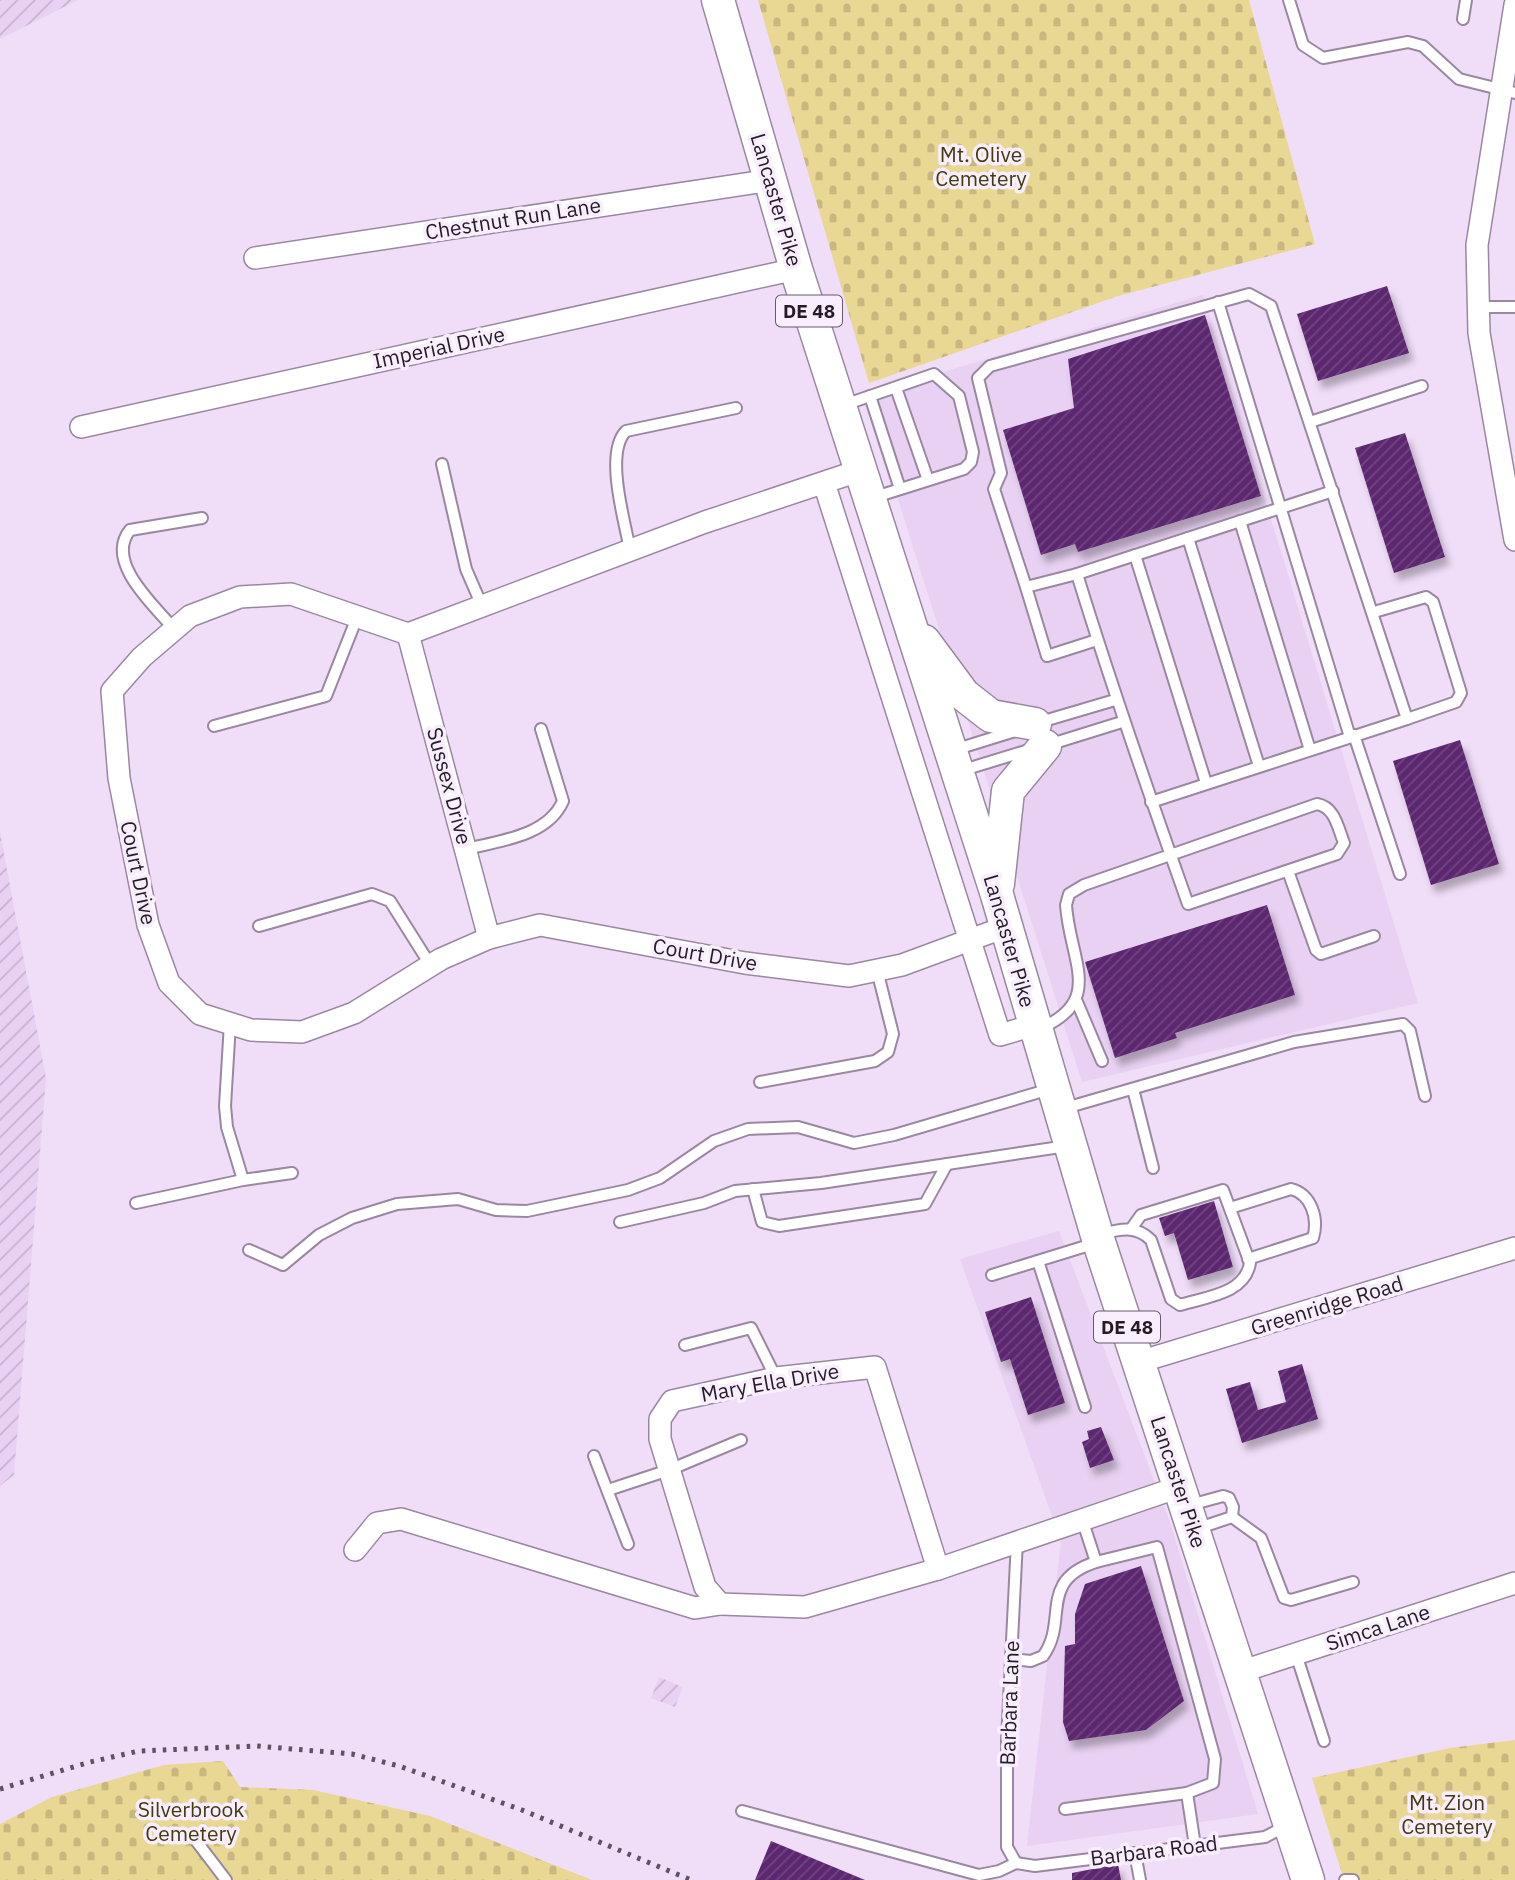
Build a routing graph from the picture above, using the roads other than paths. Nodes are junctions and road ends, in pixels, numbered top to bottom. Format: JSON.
{"nodes":[{"id":1,"x":718,"y":0,"type":"edge"},
{"id":2,"x":1289,"y":0,"type":"edge"},
{"id":3,"x":1466,"y":0,"type":"edge"},
{"id":4,"x":1515,"y":5,"type":"edge"},
{"id":5,"x":1463,"y":19,"type":"dead end"},
{"id":6,"x":1508,"y":92,"type":"edge"},
{"id":7,"x":771,"y":180,"type":"junction"},
{"id":8,"x":255,"y":258,"type":"dead end"},
{"id":9,"x":796,"y":270,"type":"junction"},
{"id":10,"x":1218,"y":302,"type":"junction"},
{"id":11,"x":1479,"y":307,"type":"junction"},
{"id":12,"x":1515,"y":307,"type":"edge"},
{"id":13,"x":1422,"y":386,"type":"dead end"},
{"id":14,"x":896,"y":388,"type":"junction"},
{"id":15,"x":870,"y":396,"type":"junction"},
{"id":16,"x":840,"y":406,"type":"junction"},
{"id":17,"x":736,"y":408,"type":"dead end"},
{"id":18,"x":1310,"y":422,"type":"junction"},
{"id":19,"x":81,"y":427,"type":"dead end"},
{"id":20,"x":442,"y":464,"type":"dead end"},
{"id":21,"x":928,"y":480,"type":"junction"},
{"id":22,"x":824,"y":483,"type":"junction"},
{"id":23,"x":865,"y":484,"type":"junction"},
{"id":24,"x":900,"y":489,"type":"junction"},
{"id":25,"x":1333,"y":491,"type":"junction"},
{"id":26,"x":1281,"y":508,"type":"junction"},
{"id":27,"x":202,"y":518,"type":"dead end"},
{"id":28,"x":1240,"y":521,"type":"junction"},
{"id":29,"x":1188,"y":538,"type":"junction"},
{"id":30,"x":1515,"y":540,"type":"edge"},
{"id":31,"x":629,"y":550,"type":"junction"},
{"id":32,"x":1135,"y":555,"type":"junction"},
{"id":33,"x":1077,"y":574,"type":"junction"},
{"id":34,"x":1026,"y":587,"type":"junction"},
{"id":35,"x":482,"y":606,"type":"junction"},
{"id":36,"x":1374,"y":612,"type":"junction"},
{"id":37,"x":358,"y":615,"type":"junction"},
{"id":38,"x":909,"y":620,"type":"junction"},
{"id":39,"x":174,"y":629,"type":"junction"},
{"id":40,"x":408,"y":634,"type":"junction"},
{"id":41,"x":1097,"y":640,"type":"junction"},
{"id":42,"x":1115,"y":700,"type":"junction"},
{"id":43,"x":1407,"y":719,"type":"junction"},
{"id":44,"x":1122,"y":722,"type":"junction"},
{"id":45,"x":214,"y":726,"type":"dead end"},
{"id":46,"x":541,"y":729,"type":"dead end"},
{"id":47,"x":1040,"y":735,"type":"junction"},
{"id":48,"x":1352,"y":736,"type":"junction"},
{"id":49,"x":1310,"y":750,"type":"junction"},
{"id":50,"x":954,"y":762,"type":"junction"},
{"id":51,"x":1259,"y":766,"type":"junction"},
{"id":52,"x":1206,"y":783,"type":"junction"},
{"id":53,"x":1152,"y":802,"type":"junction"},
{"id":54,"x":466,"y":849,"type":"junction"},
{"id":55,"x":1171,"y":855,"type":"junction"},
{"id":56,"x":1288,"y":871,"type":"junction"},
{"id":57,"x":1399,"y":874,"type":"dead end"},
{"id":58,"x":997,"y":895,"type":"junction"},
{"id":59,"x":259,"y":926,"type":"dead end"},
{"id":60,"x":1005,"y":926,"type":"junction"},
{"id":61,"x":1374,"y":936,"type":"dead end"},
{"id":62,"x":489,"y":938,"type":"junction"},
{"id":63,"x":969,"y":940,"type":"junction"},
{"id":64,"x":430,"y":966,"type":"junction"},
{"id":65,"x":877,"y":970,"type":"junction"},
{"id":66,"x":1077,"y":1002,"type":"junction"},
{"id":67,"x":230,"y":1023,"type":"junction"},
{"id":68,"x":1035,"y":1028,"type":"junction"},
{"id":69,"x":1102,"y":1061,"type":"dead end"},
{"id":70,"x":760,"y":1082,"type":"dead end"},
{"id":71,"x":1133,"y":1089,"type":"junction"},
{"id":72,"x":1425,"y":1096,"type":"dead end"},
{"id":73,"x":1056,"y":1099,"type":"junction"},
{"id":74,"x":1070,"y":1145,"type":"junction"},
{"id":75,"x":947,"y":1164,"type":"junction"},
{"id":76,"x":1153,"y":1168,"type":"dead end"},
{"id":77,"x":292,"y":1172,"type":"dead end"},
{"id":78,"x":243,"y":1180,"type":"junction"},
{"id":79,"x":753,"y":1189,"type":"junction"},
{"id":80,"x":136,"y":1203,"type":"dead end"},
{"id":81,"x":1230,"y":1208,"type":"junction"},
{"id":82,"x":620,"y":1222,"type":"dead end"},
{"id":83,"x":1131,"y":1229,"type":"junction"},
{"id":84,"x":1098,"y":1239,"type":"junction"},
{"id":85,"x":1515,"y":1248,"type":"edge"},
{"id":86,"x":249,"y":1250,"type":"dead end"},
{"id":87,"x":1248,"y":1259,"type":"junction"},
{"id":88,"x":1038,"y":1261,"type":"junction"},
{"id":89,"x":992,"y":1275,"type":"dead end"},
{"id":90,"x":685,"y":1345,"type":"dead end"},
{"id":91,"x":1139,"y":1362,"type":"junction"},
{"id":92,"x":776,"y":1378,"type":"junction"},
{"id":93,"x":1085,"y":1407,"type":"dead end"},
{"id":94,"x":741,"y":1440,"type":"dead end"},
{"id":95,"x":594,"y":1456,"type":"dead end"},
{"id":96,"x":669,"y":1470,"type":"junction"},
{"id":97,"x":608,"y":1490,"type":"junction"},
{"id":98,"x":1186,"y":1508,"type":"junction"},
{"id":99,"x":1232,"y":1517,"type":"junction"},
{"id":100,"x":1082,"y":1519,"type":"junction"},
{"id":101,"x":1017,"y":1541,"type":"junction"},
{"id":102,"x":628,"y":1544,"type":"dead end"},
{"id":103,"x":355,"y":1550,"type":"dead end"},
{"id":104,"x":1096,"y":1562,"type":"junction"},
{"id":105,"x":938,"y":1569,"type":"junction"},
{"id":106,"x":1353,"y":1582,"type":"dead end"},
{"id":107,"x":1515,"y":1583,"type":"edge"},
{"id":108,"x":720,"y":1604,"type":"junction"},
{"id":109,"x":1296,"y":1654,"type":"junction"},
{"id":110,"x":1012,"y":1659,"type":"junction"},
{"id":111,"x":1240,"y":1672,"type":"junction"},
{"id":112,"x":1324,"y":1741,"type":"dead end"},
{"id":113,"x":1187,"y":1793,"type":"junction"},
{"id":114,"x":1065,"y":1809,"type":"dead end"},
{"id":115,"x":742,"y":1811,"type":"dead end"},
{"id":116,"x":1290,"y":1824,"type":"junction"},
{"id":117,"x":197,"y":1842,"type":"dead end"},
{"id":118,"x":1195,"y":1846,"type":"junction"},
{"id":119,"x":1135,"y":1853,"type":"junction"},
{"id":120,"x":1016,"y":1863,"type":"junction"},
{"id":121,"x":990,"y":1877,"type":"edge"},
{"id":122,"x":226,"y":1880,"type":"edge"},
{"id":123,"x":1140,"y":1880,"type":"edge"},
{"id":124,"x":1308,"y":1880,"type":"edge"},
{"id":125,"x":1345,"y":1880,"type":"edge"},
{"id":126,"x":1353,"y":1880,"type":"edge"}],
"edges":[{"from":1,"to":7,"type":"main road","name":"Lancaster Pike","number":"DE 48"},
{"from":2,"to":6,"type":"lane"},
{"from":3,"to":5,"type":"lane"},
{"from":4,"to":6,"type":"street"},
{"from":6,"to":11,"type":"street"},
{"from":7,"to":8,"type":"street","name":"Chestnut Run Lane"},
{"from":7,"to":9,"type":"main road","name":"Lancaster Pike","number":"DE 48"},
{"from":9,"to":16,"type":"main road","name":"Lancaster Pike","number":"DE 48"},
{"from":9,"to":19,"type":"street","name":"Imperial Drive"},
{"from":10,"to":18,"type":"lane"},
{"from":10,"to":26,"type":"lane"},
{"from":10,"to":34,"type":"lane"},
{"from":11,"to":12,"type":"lane"},
{"from":11,"to":30,"type":"street"},
{"from":13,"to":18,"type":"lane"},
{"from":14,"to":15,"type":"lane"},
{"from":14,"to":21,"type":"lane"},
{"from":14,"to":21,"type":"lane"},
{"from":15,"to":16,"type":"lane"},
{"from":15,"to":24,"type":"lane"},
{"from":16,"to":23,"type":"main road","name":"Lancaster Pike","number":"DE 48"},
{"from":17,"to":31,"type":"lane"},
{"from":18,"to":25,"type":"lane"},
{"from":20,"to":35,"type":"lane"},
{"from":21,"to":24,"type":"lane"},
{"from":22,"to":23,"type":"street"},
{"from":22,"to":31,"type":"street"},
{"from":22,"to":63,"type":"street"},
{"from":23,"to":24,"type":"lane"},
{"from":23,"to":38,"type":"main road","name":"Lancaster Pike","number":"DE 48"},
{"from":25,"to":26,"type":"lane"},
{"from":25,"to":36,"type":"lane"},
{"from":26,"to":28,"type":"lane"},
{"from":26,"to":48,"type":"lane"},
{"from":27,"to":39,"type":"lane"},
{"from":28,"to":29,"type":"lane"},
{"from":28,"to":49,"type":"lane"},
{"from":29,"to":32,"type":"lane"},
{"from":29,"to":51,"type":"lane"},
{"from":31,"to":35,"type":"street"},
{"from":32,"to":33,"type":"lane"},
{"from":32,"to":52,"type":"lane"},
{"from":33,"to":34,"type":"lane"},
{"from":33,"to":41,"type":"lane"},
{"from":34,"to":41,"type":"lane"},
{"from":35,"to":40,"type":"street"},
{"from":36,"to":43,"type":"lane"},
{"from":36,"to":43,"type":"lane"},
{"from":37,"to":39,"type":"street","name":"Court Drive"},
{"from":37,"to":40,"type":"street","name":"Court Drive"},
{"from":37,"to":45,"type":"lane"},
{"from":38,"to":47,"type":"main road"},
{"from":38,"to":50,"type":"main road","name":"Lancaster Pike","number":"DE 48"},
{"from":39,"to":67,"type":"street","name":"Court Drive"},
{"from":40,"to":54,"type":"street","name":"Sussex Drive"},
{"from":41,"to":42,"type":"lane"},
{"from":42,"to":44,"type":"lane"},
{"from":42,"to":47,"type":"lane"},
{"from":43,"to":48,"type":"lane"},
{"from":44,"to":47,"type":"lane"},
{"from":44,"to":53,"type":"lane"},
{"from":46,"to":54,"type":"lane"},
{"from":47,"to":50,"type":"lane"},
{"from":47,"to":50,"type":"lane"},
{"from":47,"to":58,"type":"main road"},
{"from":48,"to":49,"type":"lane"},
{"from":48,"to":57,"type":"lane"},
{"from":49,"to":51,"type":"lane"},
{"from":50,"to":58,"type":"main road","name":"Lancaster Pike","number":"DE 48"},
{"from":51,"to":52,"type":"lane"},
{"from":52,"to":53,"type":"lane"},
{"from":53,"to":55,"type":"lane"},
{"from":54,"to":62,"type":"street","name":"Sussex Drive"},
{"from":55,"to":56,"type":"lane"},
{"from":55,"to":56,"type":"lane"},
{"from":55,"to":66,"type":"lane"},
{"from":56,"to":61,"type":"lane"},
{"from":58,"to":60,"type":"main road","name":"Lancaster Pike","number":"DE 48"},
{"from":59,"to":64,"type":"lane"},
{"from":60,"to":63,"type":"street","name":"Court Drive"},
{"from":60,"to":68,"type":"main road","name":"Lancaster Pike","number":"DE 48"},
{"from":62,"to":64,"type":"street","name":"Court Drive"},
{"from":62,"to":65,"type":"street","name":"Court Drive"},
{"from":63,"to":65,"type":"street","name":"Court Drive"},
{"from":63,"to":68,"type":"street"},
{"from":64,"to":67,"type":"street","name":"Court Drive"},
{"from":65,"to":70,"type":"lane"},
{"from":66,"to":68,"type":"lane"},
{"from":66,"to":69,"type":"lane"},
{"from":67,"to":78,"type":"lane"},
{"from":68,"to":73,"type":"main road","name":"Lancaster Pike","number":"DE 48"},
{"from":71,"to":72,"type":"lane"},
{"from":71,"to":73,"type":"lane"},
{"from":71,"to":76,"type":"lane"},
{"from":73,"to":74,"type":"main road","name":"Lancaster Pike","number":"DE 48"},
{"from":73,"to":86,"type":"lane"},
{"from":74,"to":75,"type":"lane"},
{"from":74,"to":84,"type":"main road","name":"Lancaster Pike","number":"DE 48"},
{"from":75,"to":79,"type":"lane"},
{"from":75,"to":79,"type":"lane"},
{"from":77,"to":78,"type":"lane"},
{"from":78,"to":80,"type":"lane"},
{"from":79,"to":82,"type":"lane"},
{"from":81,"to":83,"type":"lane"},
{"from":81,"to":87,"type":"lane"},
{"from":81,"to":87,"type":"lane"},
{"from":83,"to":84,"type":"lane"},
{"from":83,"to":87,"type":"lane"},
{"from":84,"to":88,"type":"lane"},
{"from":84,"to":91,"type":"main road","name":"Lancaster Pike","number":"DE 48"},
{"from":85,"to":91,"type":"street","name":"Greenridge Road"},
{"from":88,"to":89,"type":"lane"},
{"from":88,"to":93,"type":"lane"},
{"from":90,"to":92,"type":"lane"},
{"from":91,"to":98,"type":"main road","name":"Lancaster Pike","number":"DE 48"},
{"from":92,"to":96,"type":"street","name":"Mary Ella Drive"},
{"from":92,"to":105,"type":"street","name":"Mary Ella Drive"},
{"from":94,"to":96,"type":"lane"},
{"from":95,"to":97,"type":"lane"},
{"from":96,"to":97,"type":"lane"},
{"from":96,"to":108,"type":"street","name":"Mary Ella Drive"},
{"from":97,"to":102,"type":"lane"},
{"from":98,"to":99,"type":"lane"},
{"from":98,"to":99,"type":"lane"},
{"from":98,"to":100,"type":"street"},
{"from":98,"to":111,"type":"main road","name":"Lancaster Pike","number":"DE 48"},
{"from":99,"to":106,"type":"lane"},
{"from":100,"to":101,"type":"street"},
{"from":100,"to":104,"type":"lane"},
{"from":101,"to":105,"type":"street"},
{"from":101,"to":110,"type":"lane","name":"Barbara Lane"},
{"from":103,"to":108,"type":"street"},
{"from":104,"to":110,"type":"lane"},
{"from":104,"to":113,"type":"lane"},
{"from":105,"to":108,"type":"street"},
{"from":107,"to":109,"type":"street","name":"Simca Lane"},
{"from":109,"to":111,"type":"street","name":"Simca Lane"},
{"from":109,"to":112,"type":"lane"},
{"from":110,"to":120,"type":"lane","name":"Barbara Lane"},
{"from":111,"to":116,"type":"main road","name":"Lancaster Pike","number":"DE 48"},
{"from":113,"to":114,"type":"lane"},
{"from":113,"to":118,"type":"lane"},
{"from":115,"to":121,"type":"lane"},
{"from":116,"to":118,"type":"lane","name":"Barbara Road"},
{"from":116,"to":124,"type":"main road","name":"Lancaster Pike","number":"DE 48"},
{"from":117,"to":122,"type":"lane"},
{"from":118,"to":119,"type":"lane","name":"Barbara Road"},
{"from":119,"to":120,"type":"lane","name":"Barbara Road"},
{"from":119,"to":123,"type":"lane"},
{"from":120,"to":121,"type":"lane"},
{"from":125,"to":126,"type":"lane"}]}
